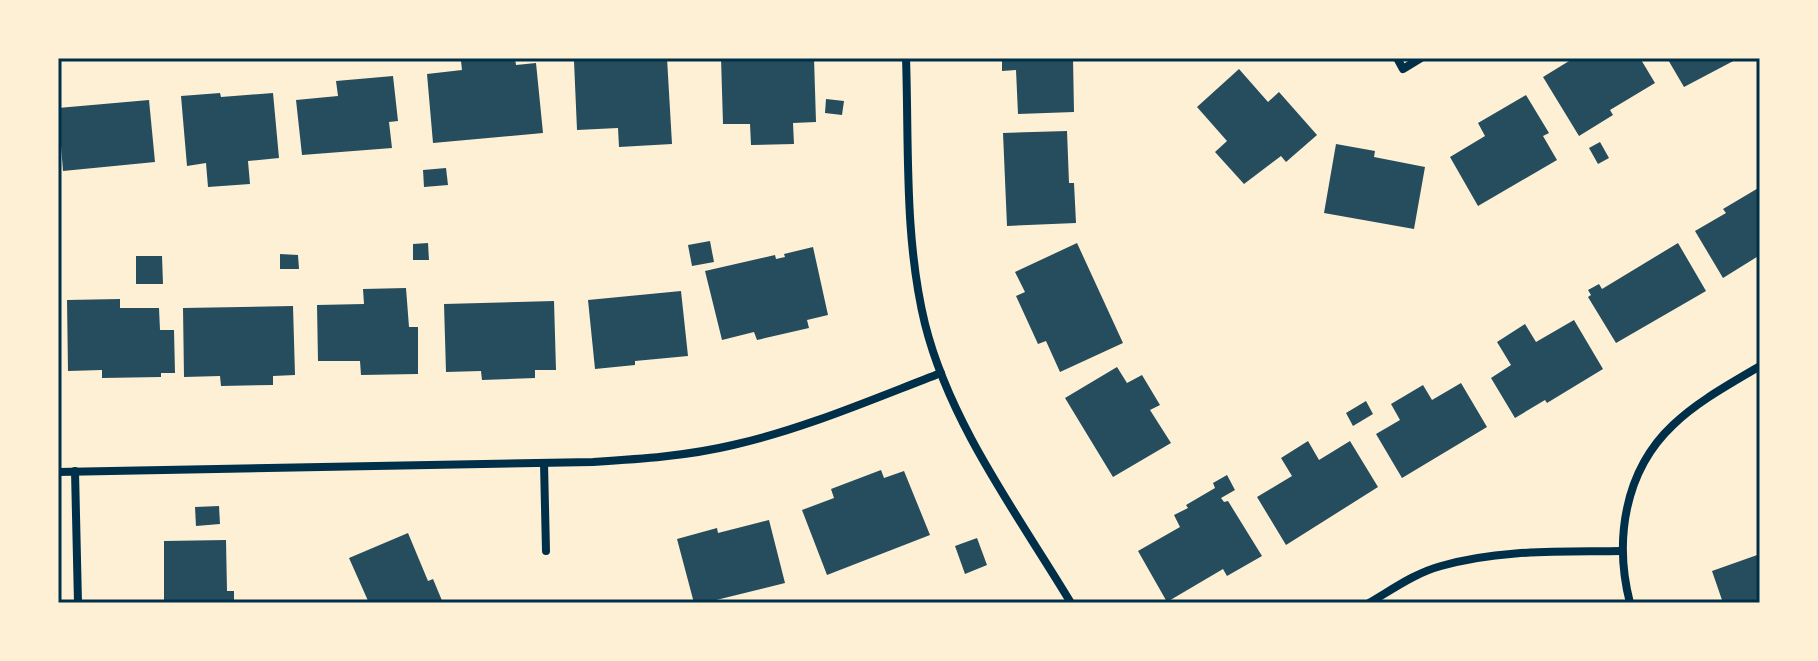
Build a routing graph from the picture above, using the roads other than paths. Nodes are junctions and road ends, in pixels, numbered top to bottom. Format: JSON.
{"nodes":[{"id":1,"x":906,"y":58,"type":"edge"},
{"id":2,"x":1397,"y":58,"type":"edge"},
{"id":3,"x":1421,"y":58,"type":"edge"},
{"id":4,"x":1760,"y":366,"type":"edge"},
{"id":5,"x":941,"y":373,"type":"junction"},
{"id":6,"x":544,"y":463,"type":"junction"},
{"id":7,"x":75,"y":471,"type":"junction"},
{"id":8,"x":58,"y":472,"type":"edge"},
{"id":9,"x":546,"y":551,"type":"dead end"},
{"id":10,"x":1621,"y":551,"type":"junction"},
{"id":11,"x":78,"y":603,"type":"edge"},
{"id":12,"x":1071,"y":603,"type":"edge"},
{"id":13,"x":1369,"y":603,"type":"edge"},
{"id":14,"x":1630,"y":603,"type":"edge"}],
"edges":[{"from":1,"to":5,"type":"street"},
{"from":2,"to":3,"type":"street"},
{"from":4,"to":10,"type":"street"},
{"from":5,"to":6,"type":"street"},
{"from":5,"to":12,"type":"street"},
{"from":6,"to":7,"type":"street"},
{"from":6,"to":9,"type":"street"},
{"from":7,"to":8,"type":"street"},
{"from":7,"to":11,"type":"street"},
{"from":10,"to":13,"type":"street"},
{"from":10,"to":14,"type":"street"}]}
